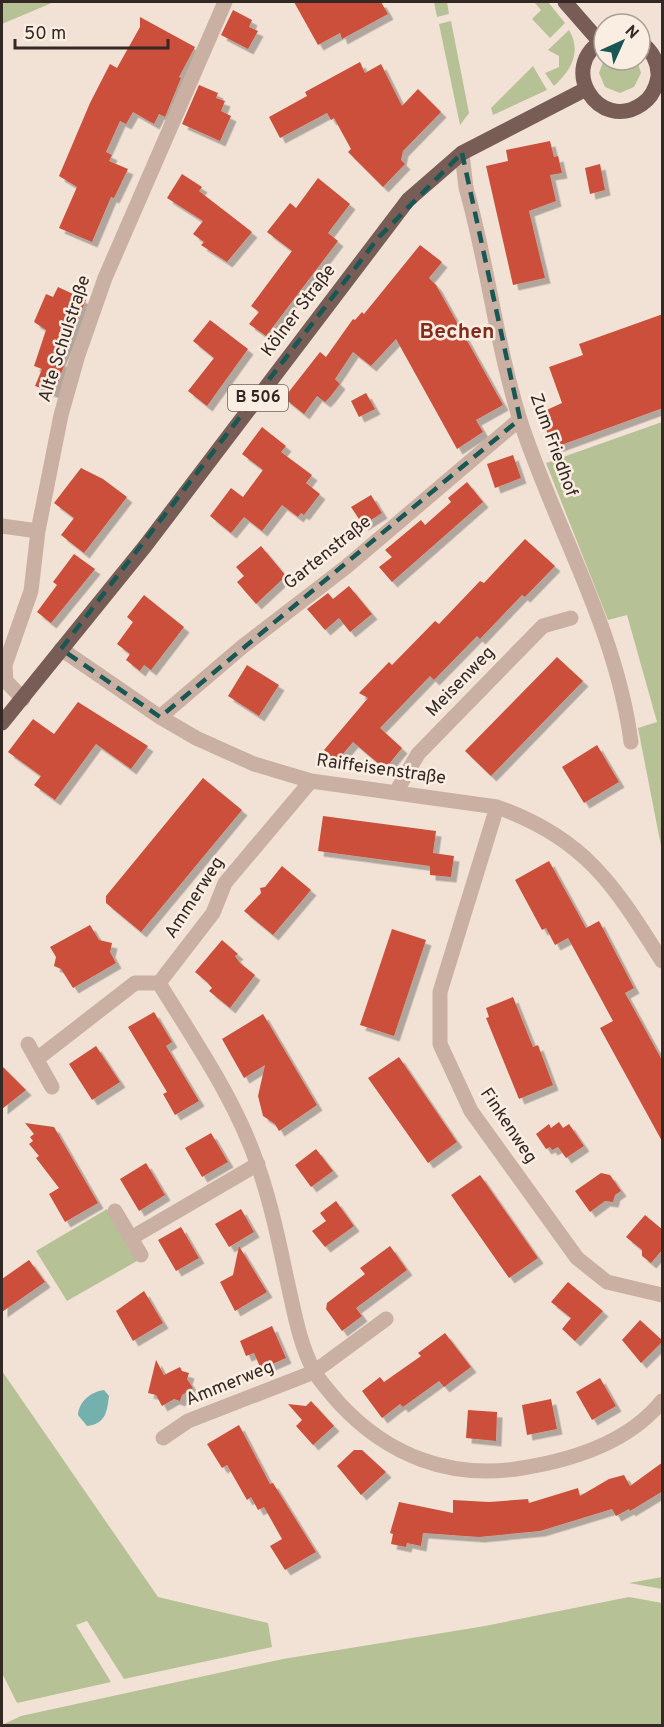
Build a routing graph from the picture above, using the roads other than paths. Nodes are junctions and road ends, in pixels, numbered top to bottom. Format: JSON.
{"nodes":[{"id":1,"x":225,"y":2,"type":"edge"},
{"id":2,"x":565,"y":2,"type":"edge"},
{"id":3,"x":592,"y":30,"type":"edge"},
{"id":4,"x":592,"y":51,"type":"edge"},
{"id":5,"x":652,"y":53,"type":"edge"},
{"id":6,"x":660,"y":75,"type":"edge"},
{"id":7,"x":585,"y":88,"type":"junction"},
{"id":8,"x":462,"y":153,"type":"junction"},
{"id":9,"x":520,"y":419,"type":"junction"},
{"id":10,"x":2,"y":526,"type":"edge"},
{"id":11,"x":38,"y":531,"type":"junction"},
{"id":12,"x":571,"y":618,"type":"dead end"},
{"id":13,"x":61,"y":649,"type":"junction"},
{"id":14,"x":23,"y":699,"type":"junction"},
{"id":15,"x":160,"y":717,"type":"junction"},
{"id":16,"x":2,"y":723,"type":"edge"},
{"id":17,"x":631,"y":742,"type":"dead end"},
{"id":18,"x":310,"y":781,"type":"junction"},
{"id":19,"x":396,"y":792,"type":"junction"},
{"id":20,"x":497,"y":807,"type":"junction"},
{"id":21,"x":663,"y":961,"type":"edge"},
{"id":22,"x":159,"y":983,"type":"junction"},
{"id":23,"x":28,"y":1044,"type":"dead end"},
{"id":24,"x":37,"y":1059,"type":"junction"},
{"id":25,"x":52,"y":1088,"type":"dead end"},
{"id":26,"x":258,"y":1164,"type":"junction"},
{"id":27,"x":115,"y":1211,"type":"dead end"},
{"id":28,"x":131,"y":1238,"type":"junction"},
{"id":29,"x":141,"y":1255,"type":"dead end"},
{"id":30,"x":663,"y":1295,"type":"edge"},
{"id":31,"x":386,"y":1319,"type":"dead end"},
{"id":32,"x":314,"y":1372,"type":"junction"},
{"id":33,"x":662,"y":1403,"type":"edge"},
{"id":34,"x":163,"y":1438,"type":"dead end"}],
"edges":[{"from":1,"to":11,"type":"street","name":"Alte Schulstraße"},
{"from":2,"to":3,"type":"main road"},
{"from":4,"to":7,"type":"main road"},
{"from":5,"to":6,"type":"main road"},
{"from":6,"to":7,"type":"main road"},
{"from":7,"to":8,"type":"main road","name":"Kölner Straße","number":"B 506"},
{"from":8,"to":9,"type":"street","name":"Zum Friedhof"},
{"from":8,"to":13,"type":"main road","name":"Kölner Straße","number":"B 506"},
{"from":9,"to":15,"type":"street","name":"Gartenstraße"},
{"from":9,"to":17,"type":"street","name":"Zum Friedhof"},
{"from":10,"to":11,"type":"street"},
{"from":11,"to":14,"type":"street","name":"Alte Schulstraße"},
{"from":12,"to":19,"type":"street","name":"Meisenweg"},
{"from":13,"to":14,"type":"main road","name":"Kölner Straße","number":"B 506"},
{"from":13,"to":15,"type":"street","name":"Raiffeisenstraße"},
{"from":14,"to":16,"type":"main road","name":"Kölner Straße","number":"B 506"},
{"from":15,"to":18,"type":"street","name":"Raiffeisenstraße"},
{"from":18,"to":19,"type":"street","name":"Raiffeisenstraße"},
{"from":18,"to":22,"type":"street","name":"Ammerweg"},
{"from":19,"to":20,"type":"street","name":"Raiffeisenstraße"},
{"from":20,"to":21,"type":"street","name":"Raiffeisenstraße"},
{"from":20,"to":30,"type":"street","name":"Finkenweg"},
{"from":22,"to":24,"type":"street"},
{"from":22,"to":26,"type":"street"},
{"from":23,"to":24,"type":"street"},
{"from":24,"to":25,"type":"street"},
{"from":26,"to":28,"type":"street"},
{"from":26,"to":32,"type":"street"},
{"from":27,"to":28,"type":"street"},
{"from":28,"to":29,"type":"street"},
{"from":31,"to":32,"type":"street","name":"Ammerweg"},
{"from":32,"to":33,"type":"street"},
{"from":32,"to":34,"type":"street","name":"Ammerweg"}]}
